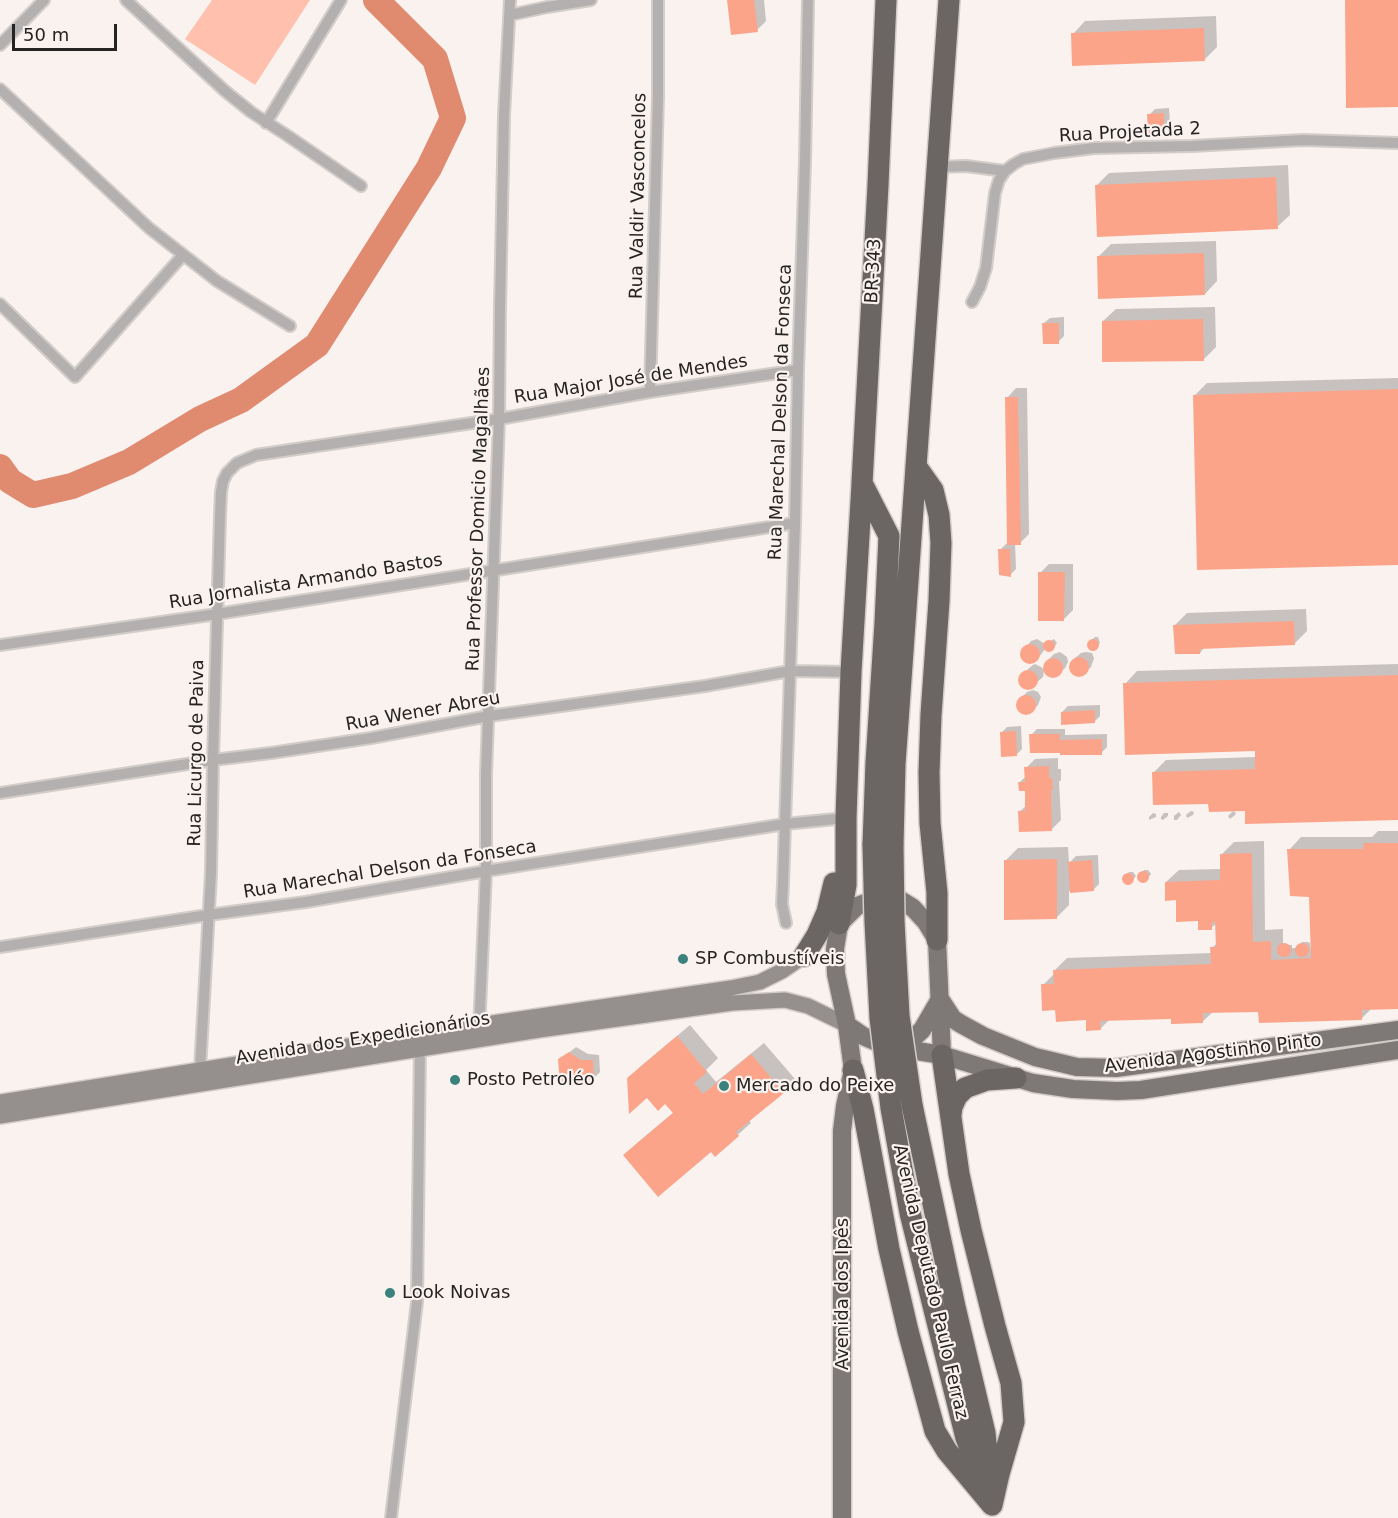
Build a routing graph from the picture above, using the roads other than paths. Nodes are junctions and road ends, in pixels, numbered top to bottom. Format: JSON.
{"nodes":[{"id":1,"x":44,"y":0,"type":"edge"},
{"id":2,"x":126,"y":0,"type":"edge"},
{"id":3,"x":341,"y":0,"type":"edge"},
{"id":4,"x":510,"y":0,"type":"edge"},
{"id":5,"x":591,"y":0,"type":"edge"},
{"id":6,"x":658,"y":0,"type":"edge"},
{"id":7,"x":808,"y":0,"type":"edge"},
{"id":8,"x":886,"y":0,"type":"edge"},
{"id":9,"x":949,"y":0,"type":"edge"},
{"id":10,"x":510,"y":15,"type":"junction"},
{"id":11,"x":0,"y":45,"type":"edge"},
{"id":12,"x":0,"y":89,"type":"edge"},
{"id":13,"x":266,"y":123,"type":"junction"},
{"id":14,"x":1398,"y":142,"type":"edge"},
{"id":15,"x":938,"y":167,"type":"junction"},
{"id":16,"x":1005,"y":171,"type":"junction"},
{"id":17,"x":361,"y":186,"type":"dead end"},
{"id":18,"x":183,"y":255,"type":"junction"},
{"id":19,"x":972,"y":302,"type":"dead end"},
{"id":20,"x":0,"y":304,"type":"edge"},
{"id":21,"x":290,"y":326,"type":"dead end"},
{"id":22,"x":798,"y":370,"type":"junction"},
{"id":23,"x":650,"y":392,"type":"junction"},
{"id":24,"x":500,"y":419,"type":"junction"},
{"id":25,"x":256,"y":455,"type":"joint"},
{"id":26,"x":916,"y":466,"type":"junction"},
{"id":27,"x":862,"y":483,"type":"junction"},
{"id":28,"x":795,"y":523,"type":"junction"},
{"id":29,"x":495,"y":569,"type":"junction"},
{"id":30,"x":217,"y":614,"type":"junction"},
{"id":31,"x":895,"y":624,"type":"junction"},
{"id":32,"x":0,"y":645,"type":"edge"},
{"id":33,"x":790,"y":671,"type":"junction"},
{"id":34,"x":851,"y":672,"type":"junction"},
{"id":35,"x":489,"y":716,"type":"junction"},
{"id":36,"x":213,"y":760,"type":"junction"},
{"id":37,"x":0,"y":793,"type":"edge"},
{"id":38,"x":846,"y":821,"type":"junction"},
{"id":39,"x":785,"y":824,"type":"junction"},
{"id":40,"x":486,"y":871,"type":"junction"},
{"id":41,"x":208,"y":915,"type":"junction"},
{"id":42,"x":786,"y":923,"type":"dead end"},
{"id":43,"x":839,"y":924,"type":"junction"},
{"id":44,"x":937,"y":940,"type":"junction"},
{"id":45,"x":0,"y":947,"type":"edge"},
{"id":46,"x":804,"y":956,"type":"junction"},
{"id":47,"x":732,"y":995,"type":"junction"},
{"id":48,"x":940,"y":999,"type":"junction"},
{"id":49,"x":847,"y":1025,"type":"junction"},
{"id":50,"x":1398,"y":1030,"type":"edge"},
{"id":51,"x":479,"y":1033,"type":"junction"},
{"id":52,"x":420,"y":1042,"type":"junction"},
{"id":53,"x":899,"y":1047,"type":"junction"},
{"id":54,"x":1398,"y":1050,"type":"edge"},
{"id":55,"x":942,"y":1055,"type":"junction"},
{"id":56,"x":200,"y":1070,"type":"junction"},
{"id":57,"x":853,"y":1070,"type":"junction"},
{"id":58,"x":1016,"y":1078,"type":"junction"},
{"id":59,"x":0,"y":1102,"type":"edge"},
{"id":60,"x":0,"y":1116,"type":"edge"},
{"id":61,"x":950,"y":1119,"type":"junction"},
{"id":62,"x":994,"y":1512,"type":"edge"},
{"id":63,"x":391,"y":1518,"type":"edge"},
{"id":64,"x":842,"y":1518,"type":"edge"}],
"edges":[{"from":1,"to":11,"type":"street"},
{"from":2,"to":13,"type":"street"},
{"from":3,"to":13,"type":"street"},
{"from":4,"to":10,"type":"street","name":"Rua Professor Domicio Magalhães"},
{"from":5,"to":10,"type":"street"},
{"from":6,"to":23,"type":"street","name":"Rua Valdir Vasconcelos"},
{"from":7,"to":22,"type":"street","name":"Rua Marechal Delson da Fonseca"},
{"from":8,"to":27,"type":"highway","name":"BR-343"},
{"from":9,"to":15,"type":"highway"},
{"from":10,"to":24,"type":"street","name":"Rua Professor Domicio Magalhães"},
{"from":12,"to":18,"type":"street"},
{"from":13,"to":17,"type":"street"},
{"from":14,"to":16,"type":"street","name":"Rua Projetada 2"},
{"from":15,"to":16,"type":"street"},
{"from":15,"to":26,"type":"highway"},
{"from":16,"to":19,"type":"street"},
{"from":18,"to":20,"type":"street"},
{"from":18,"to":21,"type":"street"},
{"from":22,"to":23,"type":"street","name":"Rua Major José de Mendes"},
{"from":22,"to":28,"type":"street","name":"Rua Marechal Delson da Fonseca"},
{"from":23,"to":24,"type":"street","name":"Rua Major José de Mendes"},
{"from":24,"to":25,"type":"street","name":"Rua Major José de Mendes"},
{"from":24,"to":29,"type":"street","name":"Rua Professor Domicio Magalhães"},
{"from":25,"to":30,"type":"street","name":"Rua Licurgo de Paiva"},
{"from":26,"to":31,"type":"highway"},
{"from":26,"to":44,"type":"highway"},
{"from":27,"to":31,"type":"highway"},
{"from":27,"to":34,"type":"highway","name":"BR-343"},
{"from":28,"to":29,"type":"street","name":"Rua Jornalista Armando Bastos"},
{"from":28,"to":33,"type":"street","name":"Rua Marechal Delson da Fonseca"},
{"from":29,"to":30,"type":"street","name":"Rua Jornalista Armando Bastos"},
{"from":29,"to":35,"type":"street","name":"Rua Professor Domicio Magalhães"},
{"from":30,"to":32,"type":"street","name":"Rua Jornalista Armando Bastos"},
{"from":30,"to":36,"type":"street","name":"Rua Licurgo de Paiva"},
{"from":31,"to":62,"type":"highway","name":"Avenida Deputado Paulo Ferraz","bridge":true},
{"from":33,"to":34,"type":"street","name":"Rua Wener Abreu"},
{"from":33,"to":35,"type":"street","name":"Rua Wener Abreu"},
{"from":33,"to":39,"type":"street","name":"Rua Marechal Delson da Fonseca"},
{"from":34,"to":38,"type":"highway","name":"BR-343"},
{"from":35,"to":36,"type":"street","name":"Rua Wener Abreu"},
{"from":35,"to":40,"type":"street","name":"Rua Professor Domicio Magalhães"},
{"from":36,"to":37,"type":"street","name":"Rua Wener Abreu"},
{"from":36,"to":41,"type":"street","name":"Rua Licurgo de Paiva"},
{"from":38,"to":39,"type":"street","name":"Rua Marechal Delson da Fonseca"},
{"from":38,"to":43,"type":"highway"},
{"from":38,"to":46,"type":"highway"},
{"from":39,"to":40,"type":"street","name":"Rua Marechal Delson da Fonseca"},
{"from":39,"to":42,"type":"street","name":"Rua Marechal Delson da Fonseca"},
{"from":40,"to":41,"type":"street","name":"Rua Marechal Delson da Fonseca"},
{"from":40,"to":51,"type":"street","name":"Rua Professor Domicio Magalhães"},
{"from":41,"to":45,"type":"street","name":"Rua Marechal Delson da Fonseca"},
{"from":41,"to":56,"type":"street","name":"Rua Licurgo de Paiva"},
{"from":43,"to":44,"type":"main road"},
{"from":43,"to":46,"type":"main road"},
{"from":43,"to":49,"type":"main road"},
{"from":44,"to":48,"type":"main road"},
{"from":46,"to":47,"type":"main road"},
{"from":47,"to":49,"type":"main road"},
{"from":47,"to":51,"type":"main road","name":"Avenida dos Expedicionários"},
{"from":48,"to":50,"type":"main road","name":"Avenida Agostinho Pinto"},
{"from":48,"to":53,"type":"main road"},
{"from":48,"to":55,"type":"main road"},
{"from":49,"to":53,"type":"main road"},
{"from":49,"to":57,"type":"main road"},
{"from":51,"to":52,"type":"main road","name":"Avenida dos Expedicionários"},
{"from":52,"to":56,"type":"main road","name":"Avenida dos Expedicionários"},
{"from":52,"to":60,"type":"main road","name":"Avenida dos Expedicionários"},
{"from":52,"to":63,"type":"street"},
{"from":53,"to":55,"type":"main road","name":"Avenida Agostinho Pinto"},
{"from":54,"to":58,"type":"main road","name":"Avenida Agostinho Pinto"},
{"from":55,"to":58,"type":"main road","name":"Avenida Agostinho Pinto"},
{"from":55,"to":61,"type":"highway"},
{"from":56,"to":59,"type":"main road","name":"Avenida dos Expedicionários"},
{"from":57,"to":62,"type":"highway"},
{"from":57,"to":64,"type":"main road","name":"Avenida dos Ipês"},
{"from":58,"to":61,"type":"highway"},
{"from":61,"to":62,"type":"highway"}]}
